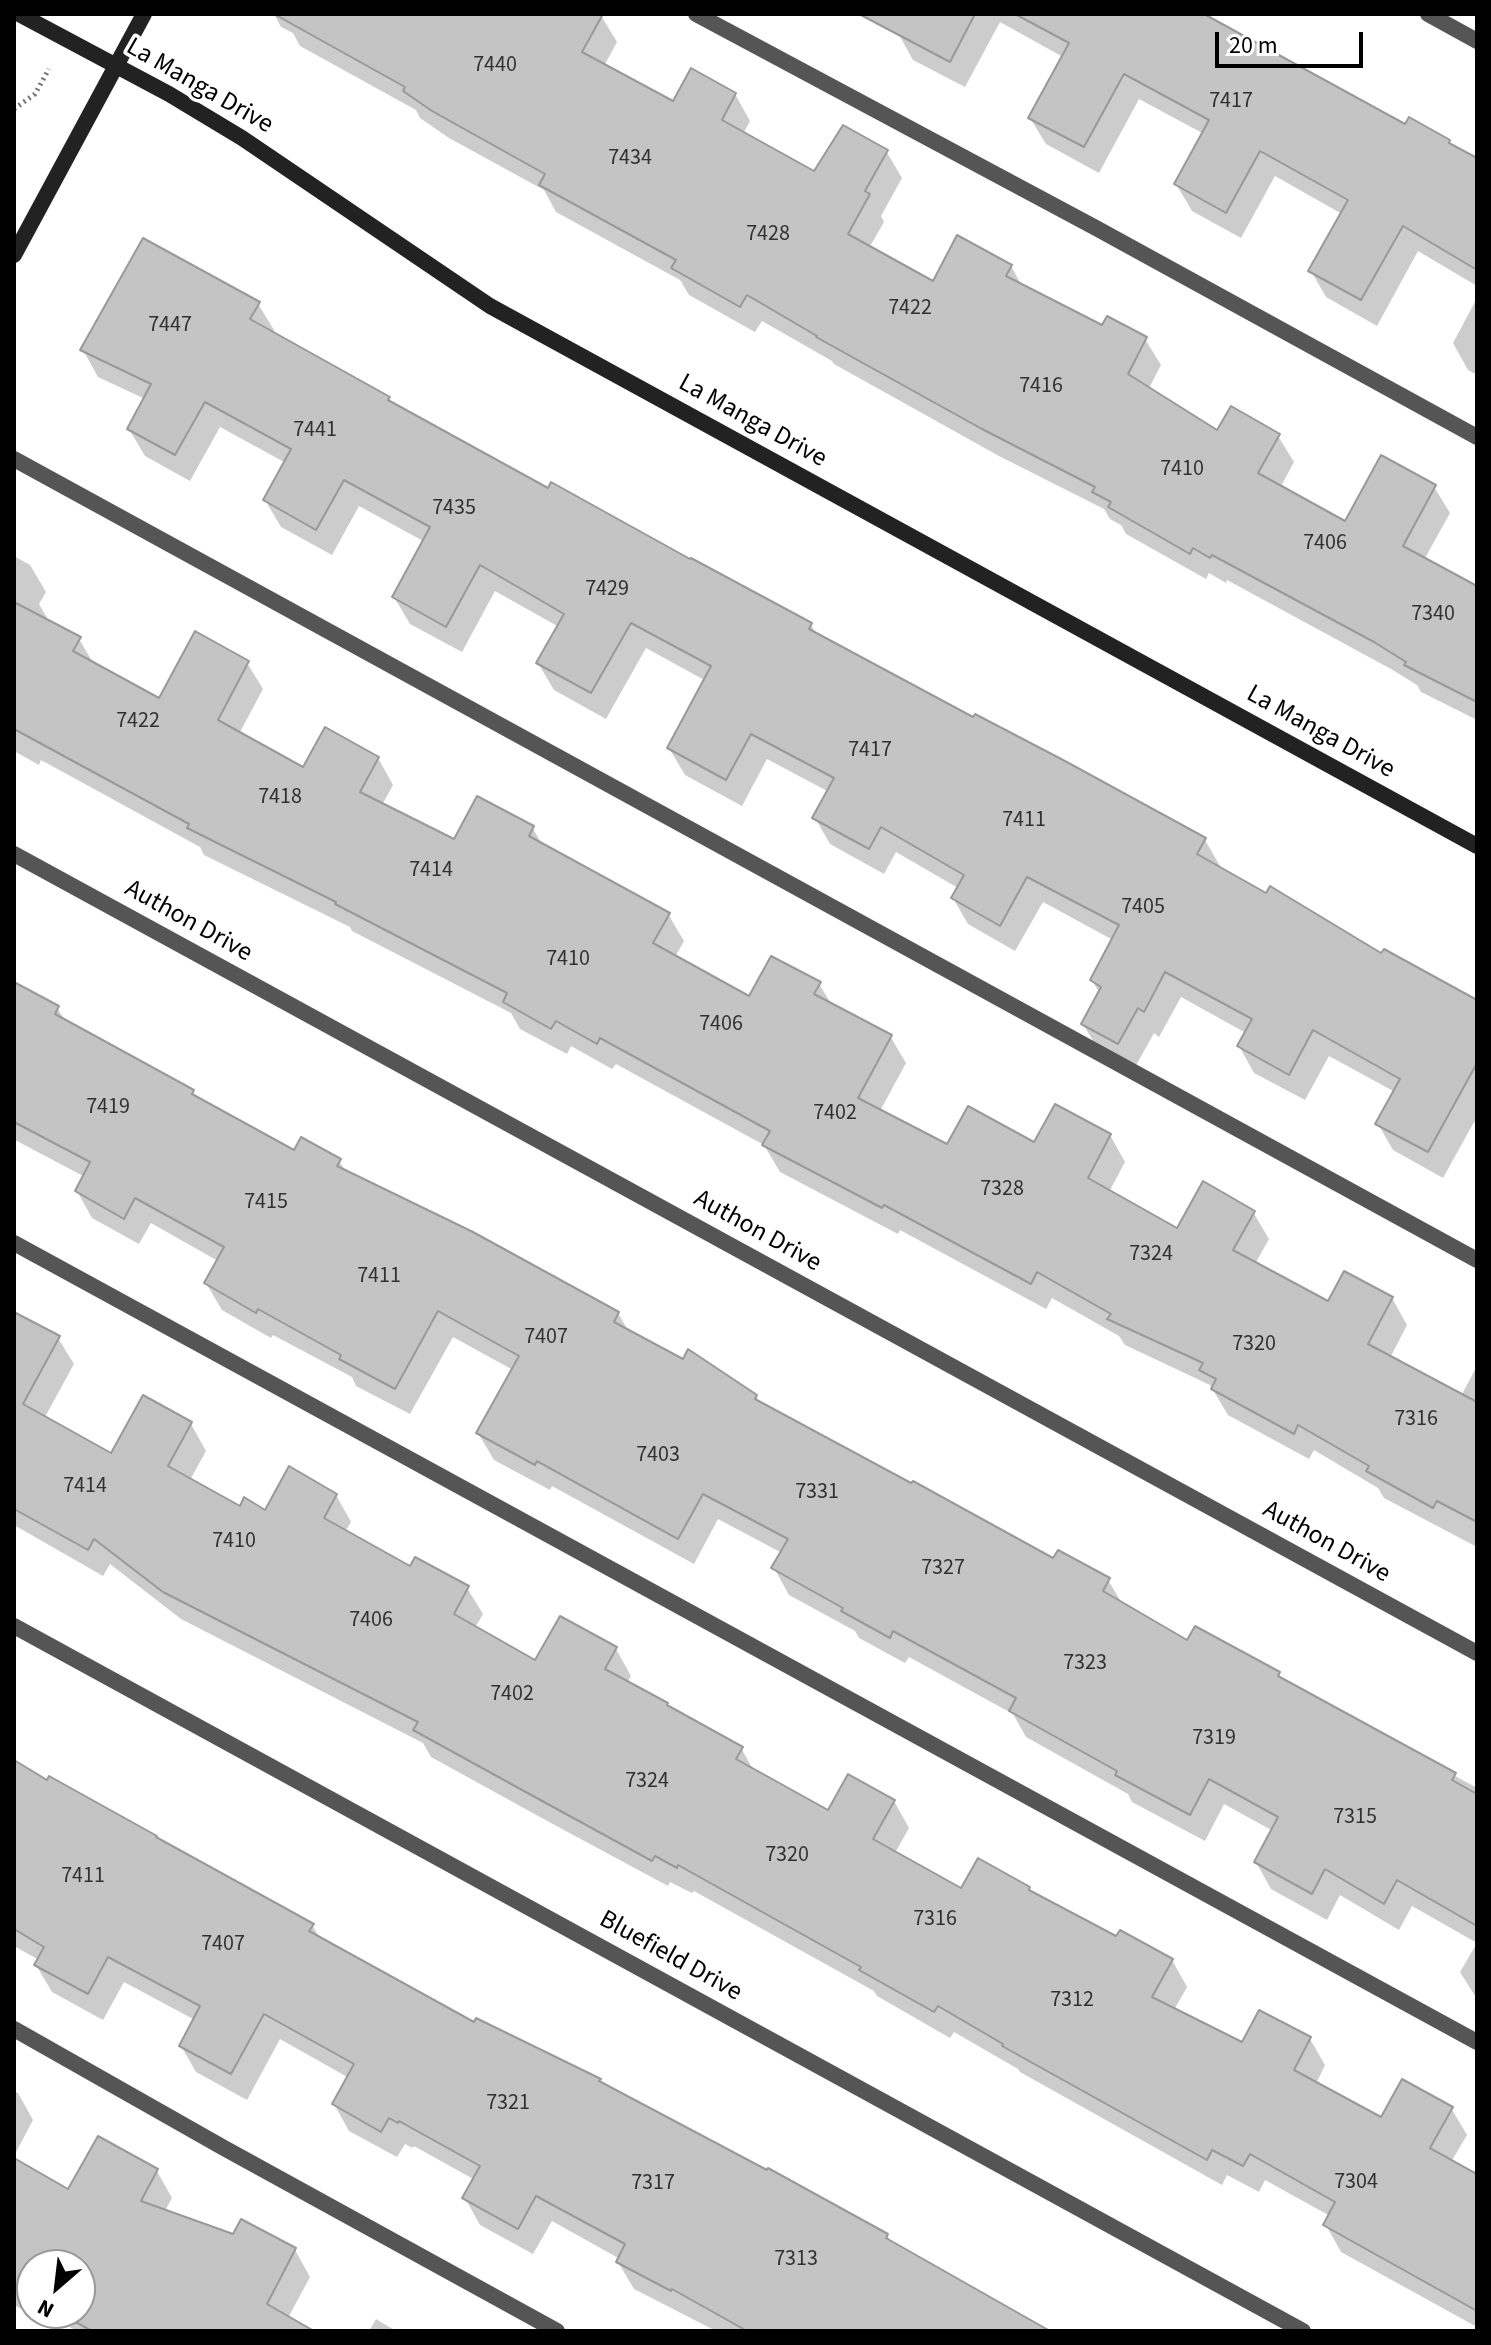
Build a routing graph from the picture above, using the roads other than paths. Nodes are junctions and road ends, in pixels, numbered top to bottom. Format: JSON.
{"nodes":[{"id":1,"x":19,"y":14,"type":"edge"},
{"id":2,"x":144,"y":14,"type":"edge"},
{"id":3,"x":696,"y":14,"type":"edge"},
{"id":4,"x":1428,"y":14,"type":"edge"},
{"id":5,"x":1477,"y":41,"type":"edge"},
{"id":6,"x":116,"y":66,"type":"junction"},
{"id":7,"x":14,"y":255,"type":"edge"},
{"id":8,"x":1477,"y":437,"type":"edge"},
{"id":9,"x":14,"y":459,"type":"edge"},
{"id":10,"x":1477,"y":846,"type":"edge"},
{"id":11,"x":14,"y":854,"type":"edge"},
{"id":12,"x":14,"y":1243,"type":"edge"},
{"id":13,"x":1477,"y":1260,"type":"edge"},
{"id":14,"x":14,"y":1626,"type":"edge"},
{"id":15,"x":1477,"y":1653,"type":"edge"},
{"id":16,"x":14,"y":2029,"type":"edge"},
{"id":17,"x":1477,"y":2042,"type":"edge"},
{"id":18,"x":1295,"y":2329,"type":"edge"},
{"id":19,"x":557,"y":2331,"type":"edge"}],
"edges":[{"from":1,"to":6,"type":"street","name":"La Manga Drive"},
{"from":2,"to":6,"type":"street"},
{"from":3,"to":8,"type":"street"},
{"from":4,"to":5,"type":"street"},
{"from":6,"to":7,"type":"street"},
{"from":6,"to":10,"type":"street","name":"La Manga Drive"},
{"from":9,"to":13,"type":"street"},
{"from":11,"to":15,"type":"street","name":"Authon Drive"},
{"from":12,"to":17,"type":"street"},
{"from":14,"to":18,"type":"street","name":"Bluefield Drive"},
{"from":16,"to":19,"type":"street"}]}
